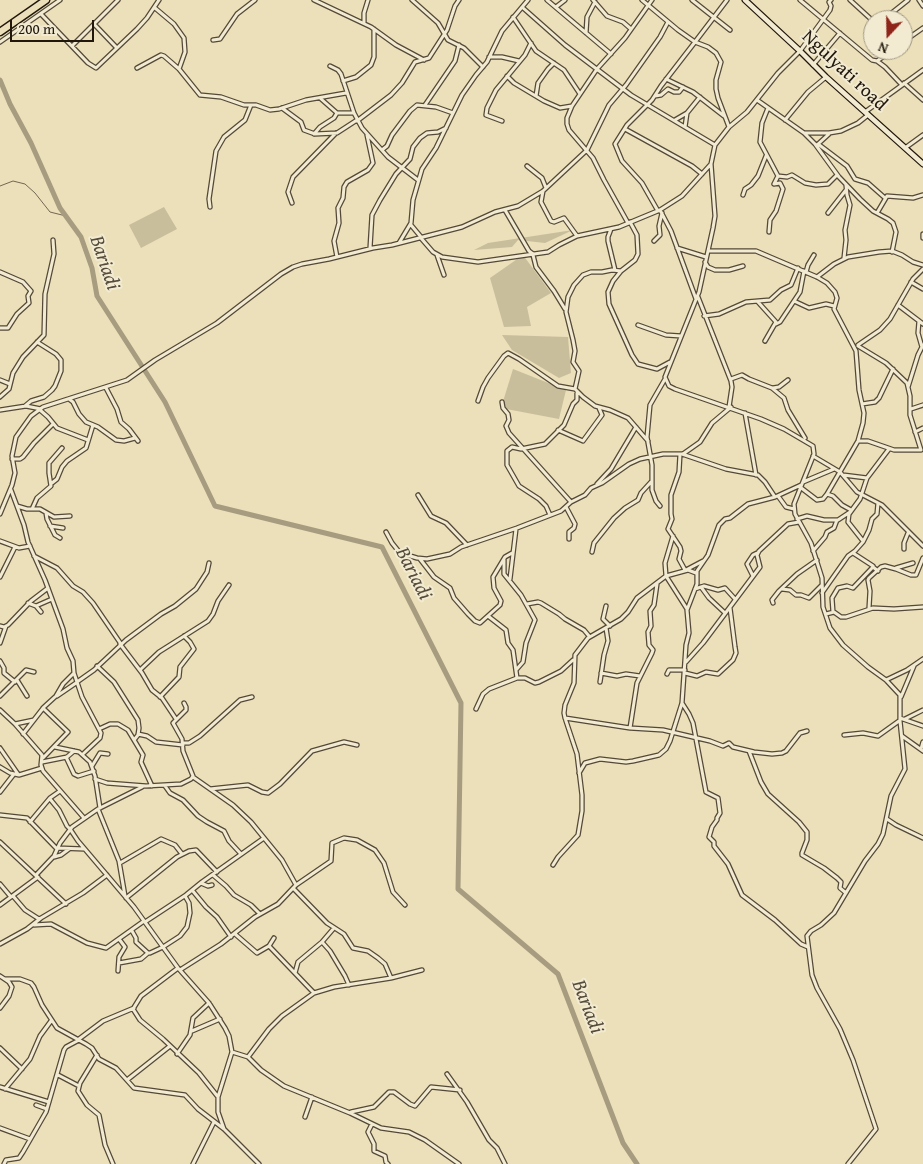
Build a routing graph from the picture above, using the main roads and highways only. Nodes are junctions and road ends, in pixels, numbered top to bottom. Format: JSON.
{"nodes":[{"id":1,"x":46,"y":0,"type":"edge"},
{"id":2,"x":745,"y":0,"type":"edge"},
{"id":3,"x":1,"y":32,"type":"edge"},
{"id":4,"x":922,"y":161,"type":"edge"}],
"edges":[{"from":1,"to":3,"type":"highway"},
{"from":2,"to":4,"type":"main road","name":"Ngulyati road"}]}
